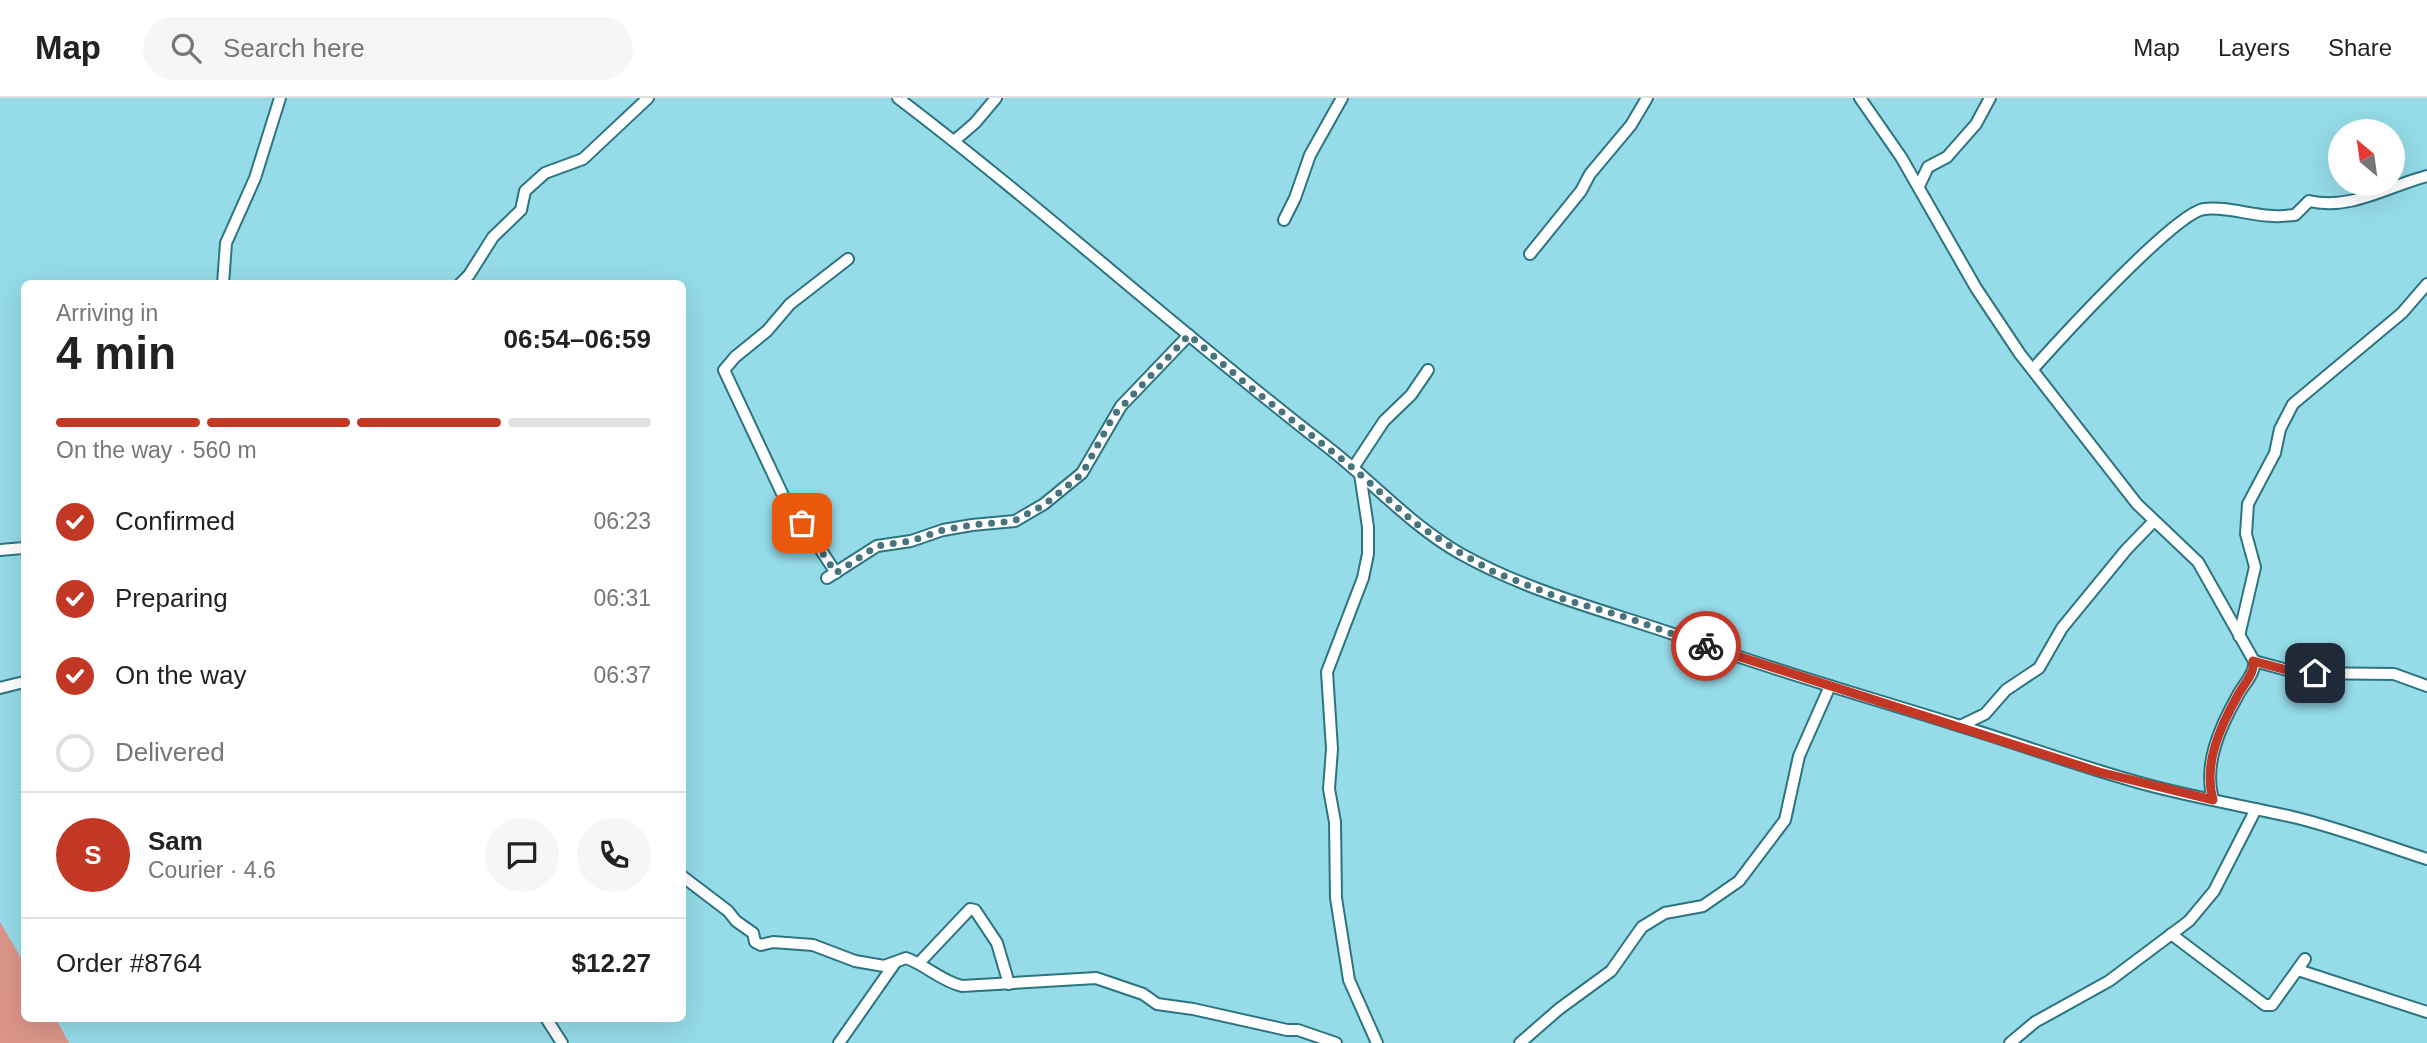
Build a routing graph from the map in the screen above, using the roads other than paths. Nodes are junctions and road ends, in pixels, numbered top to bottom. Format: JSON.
{"nodes":[{"id":1,"x":280,"y":98,"type":"edge"},
{"id":2,"x":648,"y":98,"type":"edge"},
{"id":3,"x":898,"y":98,"type":"edge"},
{"id":4,"x":996,"y":98,"type":"edge"},
{"id":5,"x":1342,"y":98,"type":"edge"},
{"id":6,"x":1647,"y":98,"type":"edge"},
{"id":7,"x":1860,"y":98,"type":"edge"},
{"id":8,"x":1990,"y":98,"type":"edge"},
{"id":9,"x":954,"y":141,"type":"junction"},
{"id":10,"x":2427,"y":176,"type":"edge"},
{"id":11,"x":1919,"y":186,"type":"junction"},
{"id":12,"x":1284,"y":220,"type":"dead end"},
{"id":13,"x":1530,"y":254,"type":"dead end"},
{"id":14,"x":848,"y":259,"type":"dead end"},
{"id":15,"x":223,"y":280,"type":"edge"},
{"id":16,"x":464,"y":280,"type":"edge"},
{"id":17,"x":2427,"y":284,"type":"edge"},
{"id":18,"x":1189,"y":335,"type":"junction"},
{"id":19,"x":2033,"y":369,"type":"junction"},
{"id":20,"x":1428,"y":370,"type":"dead end"},
{"id":21,"x":1356,"y":471,"type":"junction"},
{"id":22,"x":2154,"y":521,"type":"junction"},
{"id":23,"x":21,"y":548,"type":"edge"},
{"id":24,"x":0,"y":550,"type":"edge"},
{"id":25,"x":2239,"y":635,"type":"junction"},
{"id":26,"x":2253,"y":661,"type":"junction"},
{"id":27,"x":21,"y":683,"type":"edge"},
{"id":28,"x":1830,"y":686,"type":"junction"},
{"id":29,"x":2427,"y":686,"type":"edge"},
{"id":30,"x":0,"y":688,"type":"edge"},
{"id":31,"x":1960,"y":726,"type":"junction"},
{"id":32,"x":2213,"y":800,"type":"junction"},
{"id":33,"x":2256,"y":809,"type":"junction"},
{"id":34,"x":2427,"y":859,"type":"edge"},
{"id":35,"x":686,"y":879,"type":"edge"},
{"id":36,"x":2171,"y":934,"type":"junction"},
{"id":37,"x":2305,"y":959,"type":"dead end"},
{"id":38,"x":919,"y":963,"type":"junction"},
{"id":39,"x":895,"y":964,"type":"junction"},
{"id":40,"x":2298,"y":970,"type":"junction"},
{"id":41,"x":1009,"y":984,"type":"junction"},
{"id":42,"x":2427,"y":1012,"type":"edge"},
{"id":43,"x":549,"y":1022,"type":"edge"},
{"id":44,"x":562,"y":1043,"type":"edge"},
{"id":45,"x":839,"y":1043,"type":"edge"},
{"id":46,"x":1336,"y":1043,"type":"edge"},
{"id":47,"x":1377,"y":1043,"type":"edge"},
{"id":48,"x":1520,"y":1043,"type":"edge"},
{"id":49,"x":2010,"y":1043,"type":"edge"}],
"edges":[{"from":1,"to":15,"type":"street"},
{"from":2,"to":16,"type":"street"},
{"from":3,"to":9,"type":"street"},
{"from":4,"to":9,"type":"street"},
{"from":5,"to":12,"type":"street"},
{"from":6,"to":13,"type":"street"},
{"from":7,"to":11,"type":"street"},
{"from":8,"to":11,"type":"street"},
{"from":9,"to":18,"type":"street"},
{"from":10,"to":19,"type":"street"},
{"from":11,"to":19,"type":"street"},
{"from":14,"to":18,"type":"street"},
{"from":17,"to":25,"type":"street"},
{"from":18,"to":21,"type":"street"},
{"from":19,"to":22,"type":"street"},
{"from":20,"to":21,"type":"street"},
{"from":21,"to":28,"type":"street"},
{"from":21,"to":47,"type":"street"},
{"from":22,"to":25,"type":"street"},
{"from":22,"to":31,"type":"street"},
{"from":23,"to":24,"type":"street"},
{"from":25,"to":26,"type":"street"},
{"from":26,"to":29,"type":"street"},
{"from":26,"to":32,"type":"street"},
{"from":27,"to":30,"type":"street"},
{"from":28,"to":31,"type":"street"},
{"from":28,"to":48,"type":"street"},
{"from":31,"to":32,"type":"street"},
{"from":32,"to":33,"type":"street"},
{"from":33,"to":34,"type":"street"},
{"from":33,"to":36,"type":"street"},
{"from":35,"to":39,"type":"street"},
{"from":36,"to":40,"type":"street"},
{"from":36,"to":49,"type":"street"},
{"from":37,"to":40,"type":"street"},
{"from":38,"to":39,"type":"street"},
{"from":38,"to":41,"type":"street"},
{"from":38,"to":41,"type":"street"},
{"from":39,"to":45,"type":"street"},
{"from":40,"to":42,"type":"street"},
{"from":41,"to":46,"type":"street"},
{"from":43,"to":44,"type":"street"}]}
